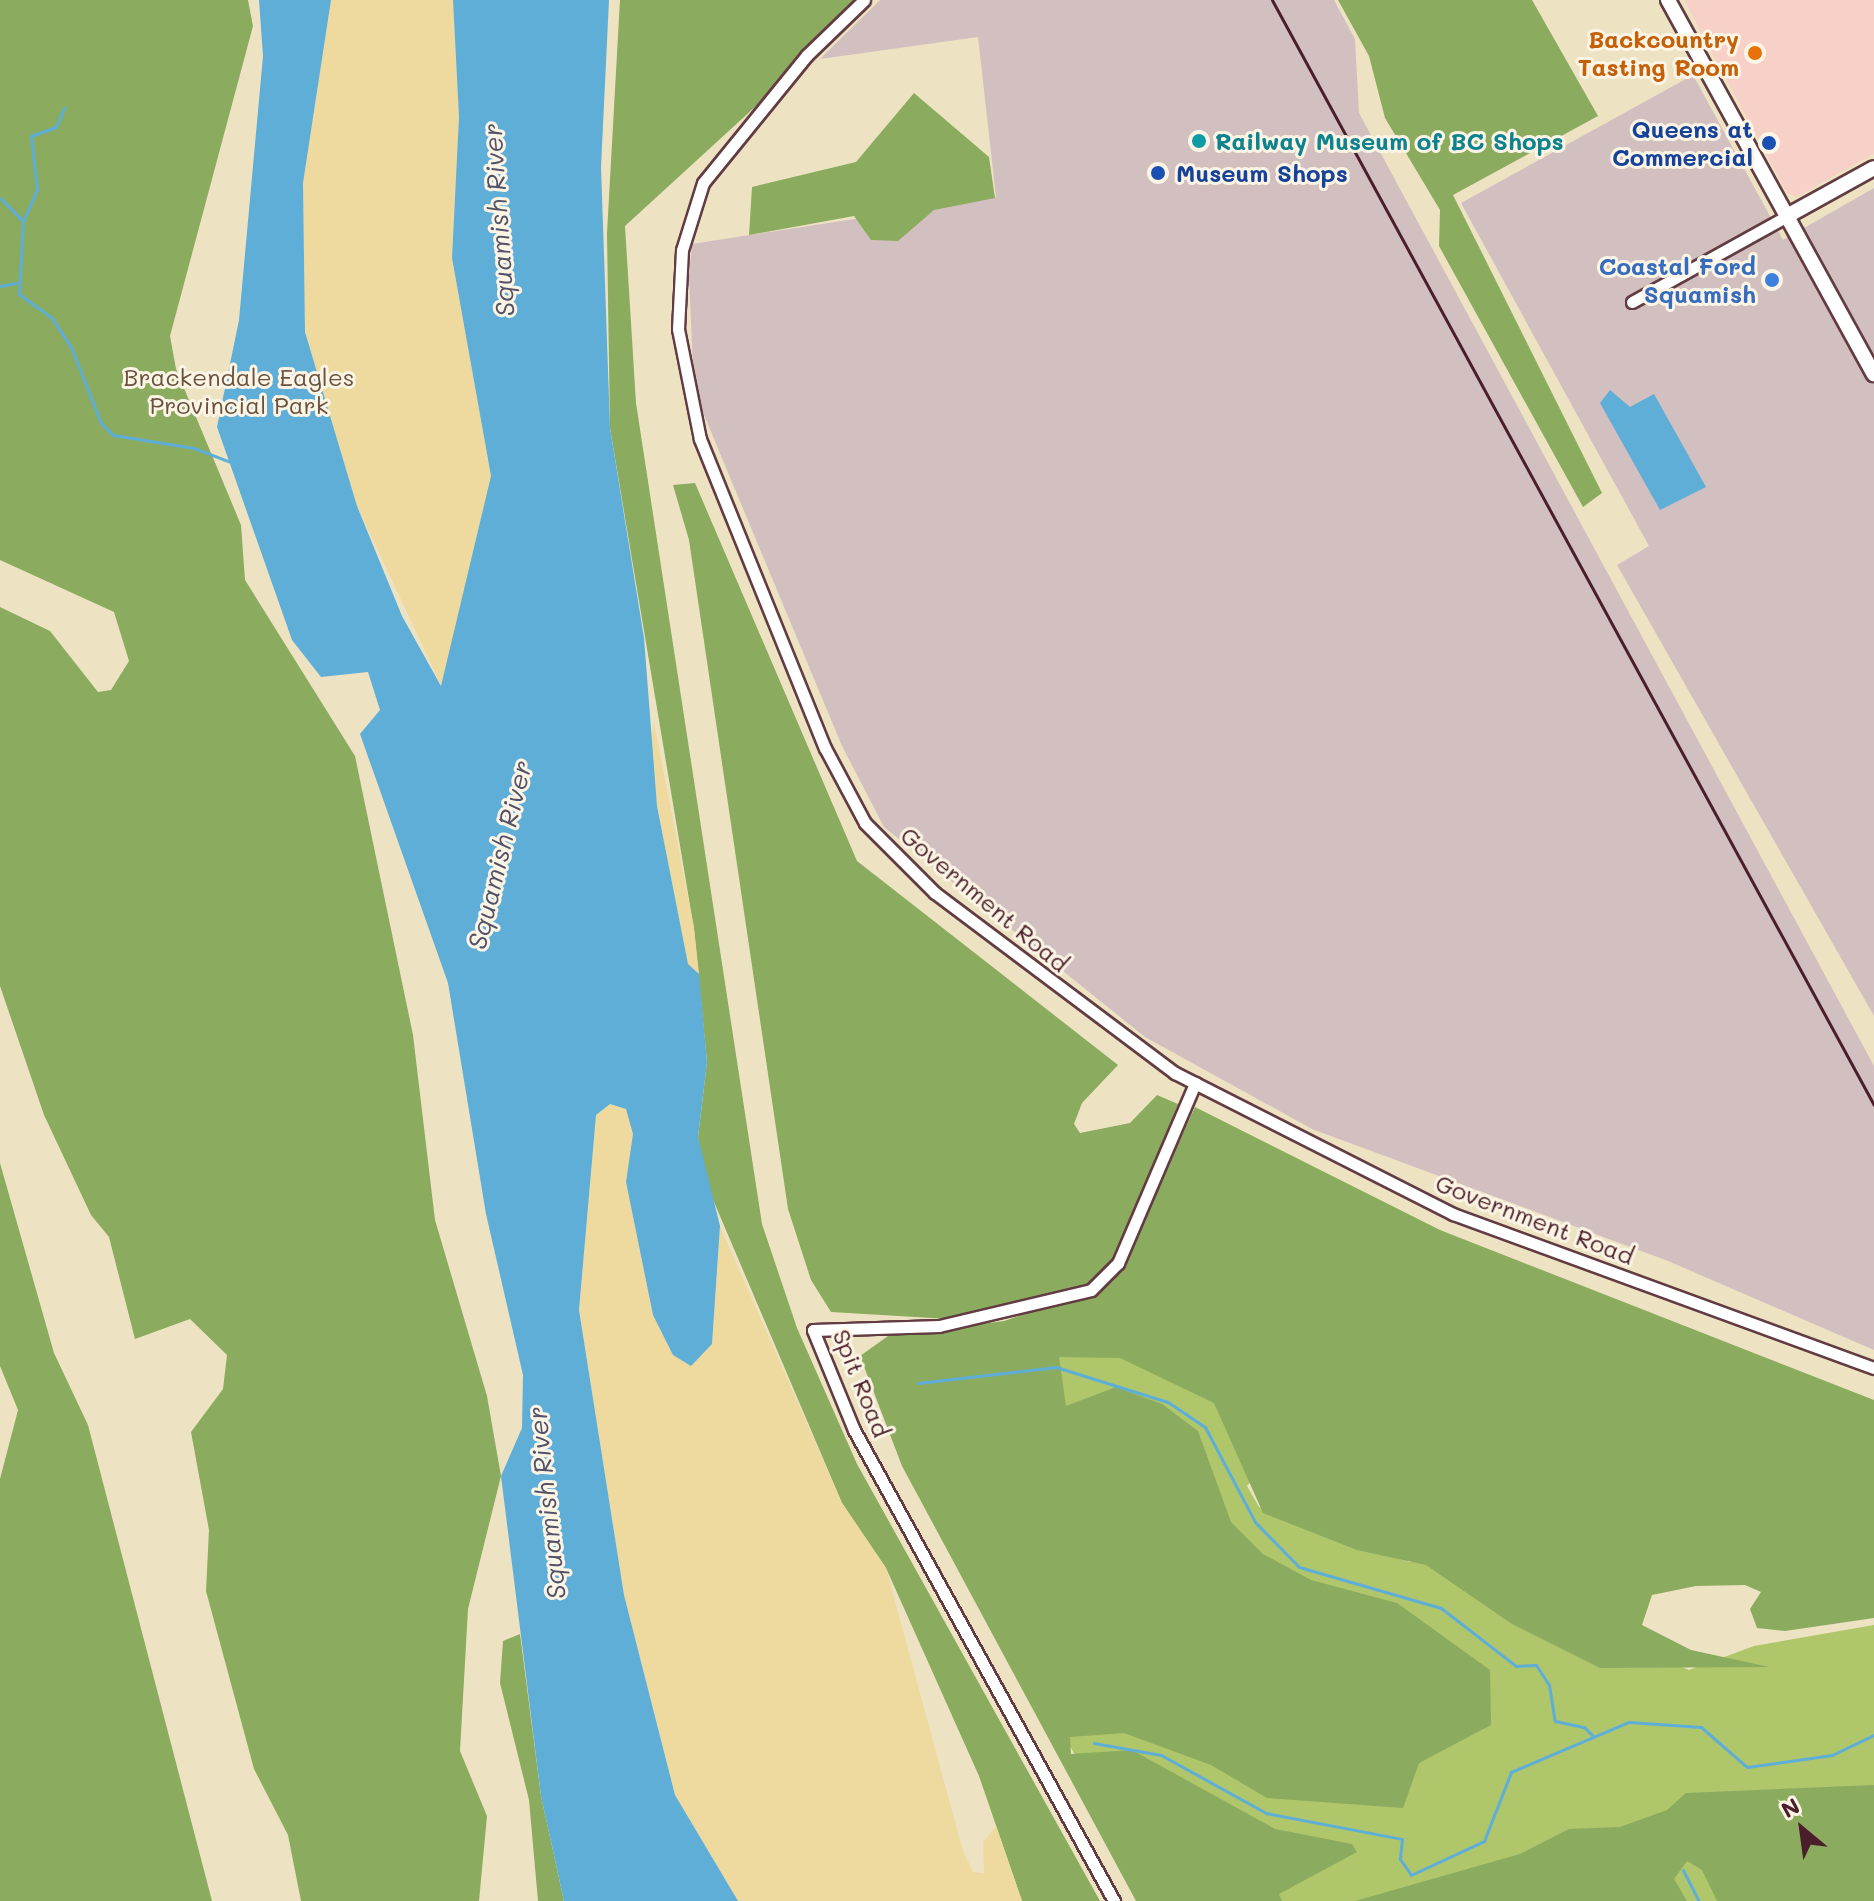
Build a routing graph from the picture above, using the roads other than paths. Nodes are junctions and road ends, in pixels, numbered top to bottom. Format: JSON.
{"nodes":[{"id":1,"x":864,"y":0,"type":"edge"},
{"id":2,"x":1668,"y":0,"type":"edge"},
{"id":3,"x":1874,"y":168,"type":"edge"},
{"id":4,"x":1787,"y":216,"type":"junction"},
{"id":5,"x":1632,"y":302,"type":"dead end"},
{"id":6,"x":1874,"y":374,"type":"edge"},
{"id":7,"x":1195,"y":1083,"type":"junction"},
{"id":8,"x":1874,"y":1368,"type":"edge"},
{"id":9,"x":1114,"y":1901,"type":"edge"}],
"edges":[{"from":1,"to":7,"type":"street","name":"Government Road"},
{"from":2,"to":4,"type":"street"},
{"from":3,"to":4,"type":"street"},
{"from":4,"to":5,"type":"street"},
{"from":4,"to":6,"type":"street"},
{"from":7,"to":8,"type":"street","name":"Government Road"},
{"from":7,"to":9,"type":"street","name":"Spit Road"}]}
